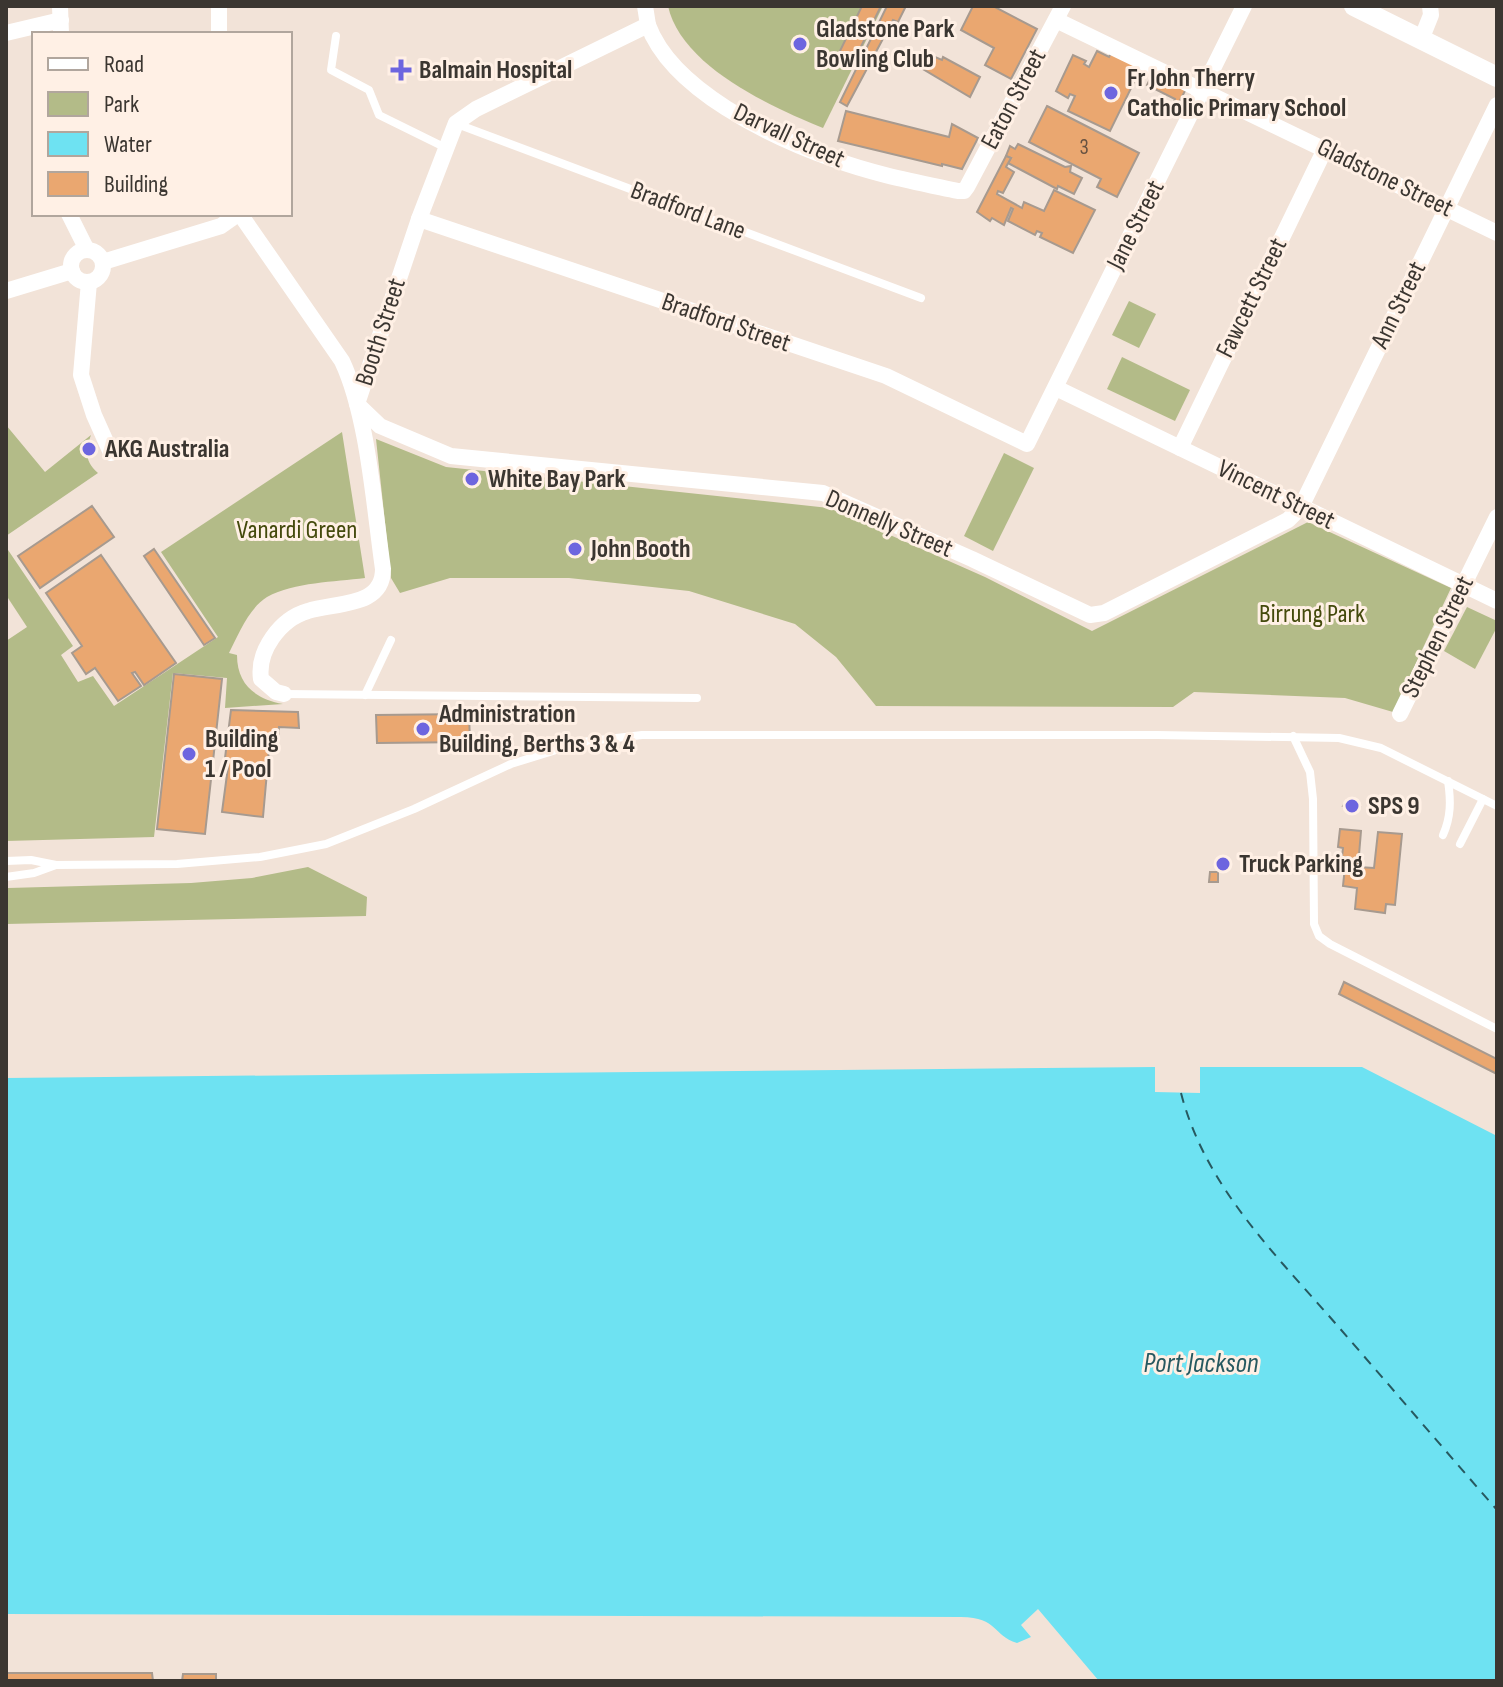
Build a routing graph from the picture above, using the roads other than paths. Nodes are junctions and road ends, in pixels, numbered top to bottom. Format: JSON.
{"nodes":[{"id":1,"x":219,"y":6,"type":"edge"},
{"id":2,"x":645,"y":6,"type":"edge"},
{"id":3,"x":1244,"y":6,"type":"edge"},
{"id":4,"x":1354,"y":6,"type":"edge"},
{"id":5,"x":1430,"y":6,"type":"edge"},
{"id":6,"x":1059,"y":13,"type":"edge"},
{"id":7,"x":61,"y":20,"type":"edge"},
{"id":8,"x":648,"y":25,"type":"junction"},
{"id":9,"x":219,"y":32,"type":"edge"},
{"id":10,"x":6,"y":33,"type":"edge"},
{"id":11,"x":336,"y":36,"type":"dead end"},
{"id":12,"x":1421,"y":40,"type":"junction"},
{"id":13,"x":1497,"y":77,"type":"edge"},
{"id":14,"x":1202,"y":91,"type":"junction"},
{"id":15,"x":1497,"y":105,"type":"edge"},
{"id":16,"x":456,"y":123,"type":"junction"},
{"id":17,"x":446,"y":149,"type":"junction"},
{"id":18,"x":1325,"y":149,"type":"junction"},
{"id":19,"x":964,"y":191,"type":"joint"},
{"id":20,"x":1446,"y":208,"type":"junction"},
{"id":21,"x":70,"y":216,"type":"edge"},
{"id":22,"x":236,"y":216,"type":"edge"},
{"id":23,"x":240,"y":216,"type":"edge"},
{"id":24,"x":419,"y":219,"type":"junction"},
{"id":25,"x":1497,"y":233,"type":"edge"},
{"id":26,"x":87,"y":250,"type":"junction"},
{"id":27,"x":103,"y":262,"type":"junction"},
{"id":28,"x":72,"y":271,"type":"junction"},
{"id":29,"x":89,"y":282,"type":"junction"},
{"id":30,"x":6,"y":291,"type":"edge"},
{"id":31,"x":921,"y":298,"type":"dead end"},
{"id":32,"x":1056,"y":388,"type":"junction"},
{"id":33,"x":357,"y":404,"type":"junction"},
{"id":34,"x":1027,"y":444,"type":"joint"},
{"id":35,"x":1180,"y":448,"type":"junction"},
{"id":36,"x":111,"y":453,"type":"dead end"},
{"id":37,"x":1301,"y":507,"type":"junction"},
{"id":38,"x":1497,"y":517,"type":"edge"},
{"id":39,"x":1464,"y":585,"type":"junction"},
{"id":40,"x":1497,"y":601,"type":"edge"},
{"id":41,"x":391,"y":640,"type":"dead end"},
{"id":42,"x":284,"y":694,"type":"joint"},
{"id":43,"x":365,"y":695,"type":"junction"},
{"id":44,"x":697,"y":698,"type":"dead end"},
{"id":45,"x":1400,"y":714,"type":"dead end"},
{"id":46,"x":1293,"y":736,"type":"junction"},
{"id":47,"x":1448,"y":781,"type":"junction"},
{"id":48,"x":1483,"y":799,"type":"junction"},
{"id":49,"x":1497,"y":806,"type":"edge"},
{"id":50,"x":1443,"y":835,"type":"dead end"},
{"id":51,"x":1460,"y":844,"type":"dead end"},
{"id":52,"x":6,"y":861,"type":"edge"},
{"id":53,"x":56,"y":865,"type":"junction"},
{"id":54,"x":9,"y":878,"type":"edge"},
{"id":55,"x":1497,"y":1029,"type":"edge"}],
"edges":[{"from":1,"to":9,"type":"street"},
{"from":2,"to":8,"type":"street"},
{"from":3,"to":14,"type":"street","name":"Jane Street"},
{"from":4,"to":12,"type":"street"},
{"from":5,"to":12,"type":"street"},
{"from":6,"to":14,"type":"street","name":"Gladstone Street"},
{"from":6,"to":19,"type":"street","name":"Eaton Street"},
{"from":7,"to":10,"type":"street"},
{"from":8,"to":16,"type":"street"},
{"from":8,"to":19,"type":"street","name":"Darvall Street"},
{"from":11,"to":17,"type":"lane"},
{"from":12,"to":13,"type":"street"},
{"from":14,"to":18,"type":"street","name":"Gladstone Street"},
{"from":14,"to":32,"type":"street","name":"Jane Street"},
{"from":15,"to":20,"type":"street","name":"Ann Street"},
{"from":16,"to":17,"type":"street","name":"Booth Street"},
{"from":16,"to":31,"type":"lane","name":"Bradford Lane"},
{"from":17,"to":24,"type":"street","name":"Booth Street"},
{"from":18,"to":20,"type":"street","name":"Gladstone Street"},
{"from":18,"to":35,"type":"street","name":"Fawcett Street"},
{"from":20,"to":25,"type":"street","name":"Gladstone Street"},
{"from":20,"to":37,"type":"street","name":"Ann Street"},
{"from":21,"to":26,"type":"street"},
{"from":22,"to":27,"type":"street"},
{"from":23,"to":33,"type":"street"},
{"from":24,"to":33,"type":"street","name":"Booth Street"},
{"from":24,"to":34,"type":"street","name":"Bradford Street"},
{"from":26,"to":27,"type":"street"},
{"from":26,"to":28,"type":"street"},
{"from":27,"to":29,"type":"street"},
{"from":28,"to":29,"type":"street"},
{"from":28,"to":30,"type":"street"},
{"from":29,"to":36,"type":"street"},
{"from":32,"to":34,"type":"street","name":"Jane Street"},
{"from":32,"to":35,"type":"street","name":"Vincent Street"},
{"from":33,"to":37,"type":"street","name":"Donnelly Street"},
{"from":33,"to":42,"type":"street","name":"Booth Street"},
{"from":35,"to":37,"type":"street","name":"Vincent Street"},
{"from":37,"to":39,"type":"street","name":"Vincent Street"},
{"from":38,"to":39,"type":"street","name":"Stephen Street"},
{"from":39,"to":40,"type":"street","name":"Vincent Street"},
{"from":39,"to":45,"type":"street","name":"Stephen Street"},
{"from":41,"to":43,"type":"lane"},
{"from":42,"to":43,"type":"lane"},
{"from":43,"to":44,"type":"lane"},
{"from":46,"to":47,"type":"lane"},
{"from":46,"to":53,"type":"lane"},
{"from":46,"to":55,"type":"lane"},
{"from":47,"to":48,"type":"lane"},
{"from":47,"to":50,"type":"lane"},
{"from":48,"to":49,"type":"lane"},
{"from":48,"to":51,"type":"lane"},
{"from":52,"to":53,"type":"lane"},
{"from":53,"to":54,"type":"lane"}]}
